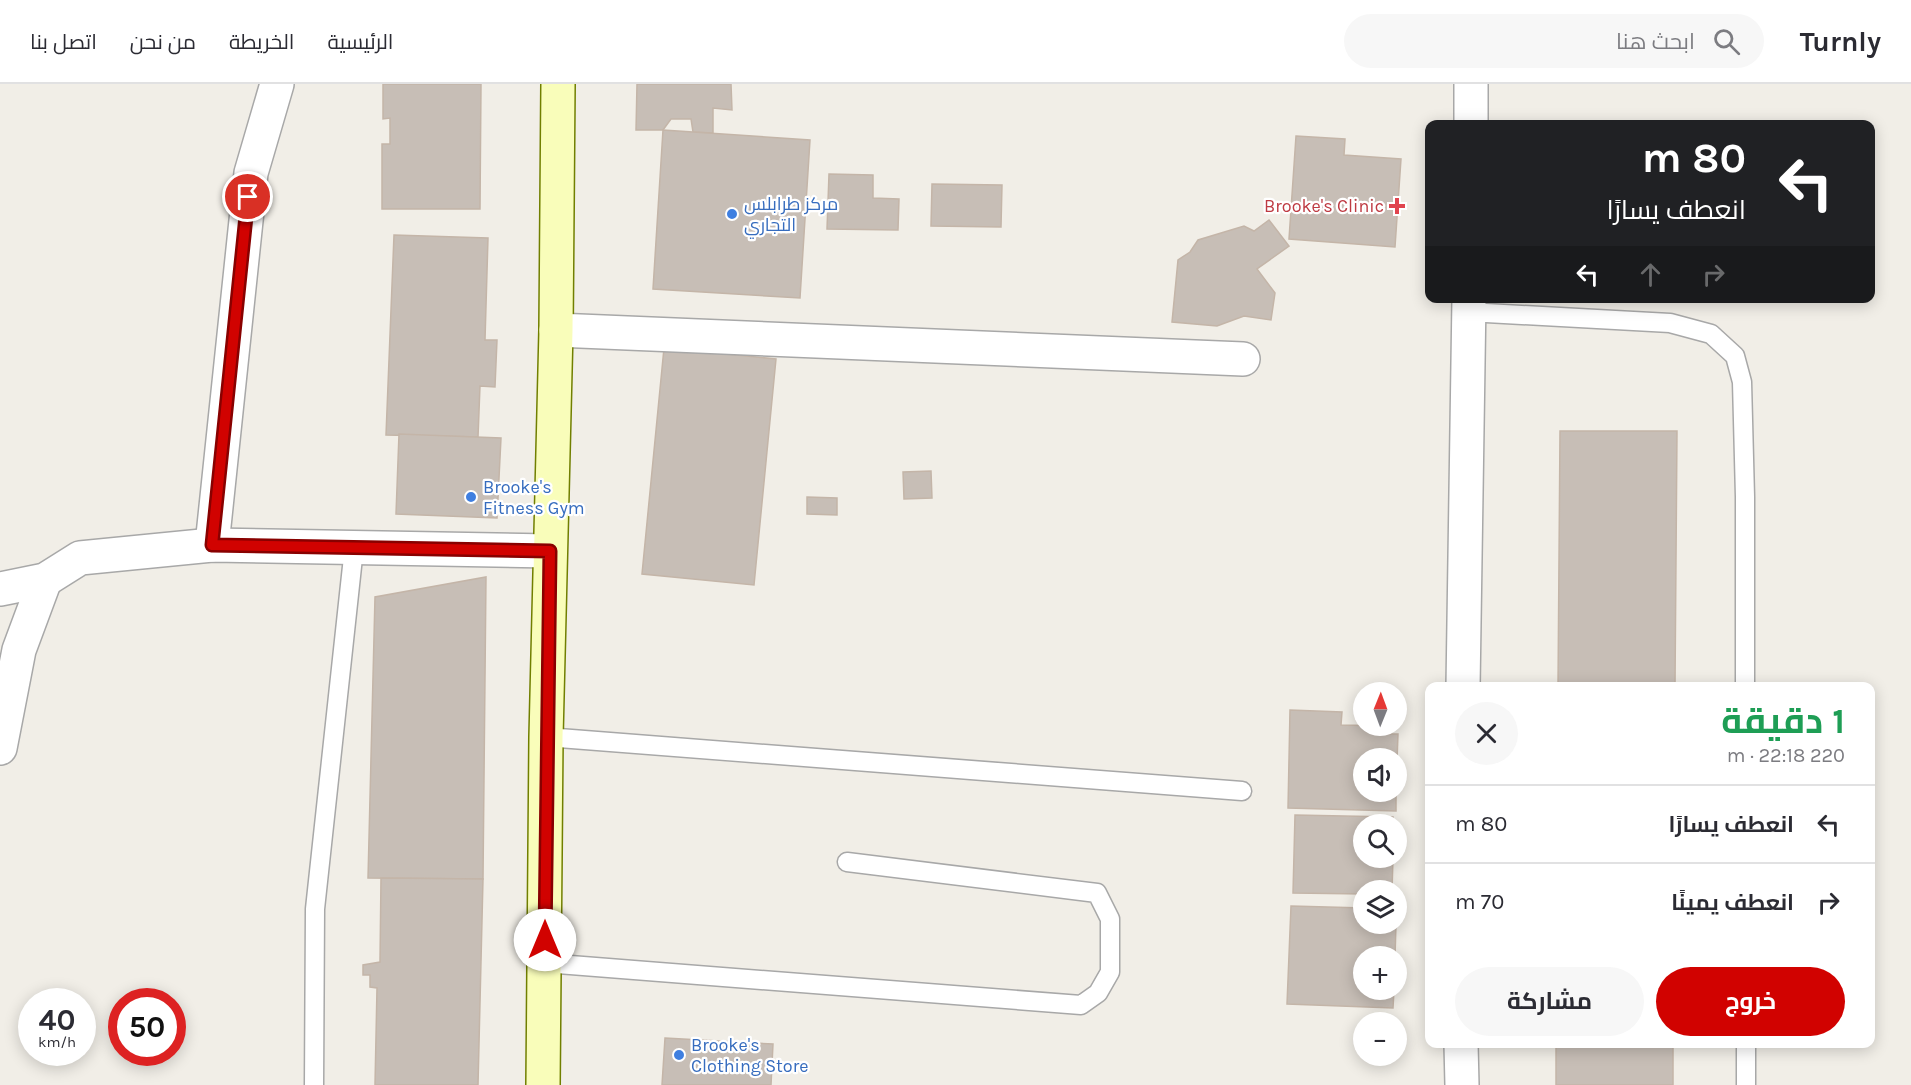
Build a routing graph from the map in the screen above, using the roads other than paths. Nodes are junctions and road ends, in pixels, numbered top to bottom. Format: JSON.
{"nodes":[{"id":1,"x":277,"y":84,"type":"edge"},
{"id":2,"x":558,"y":84,"type":"edge"},
{"id":3,"x":1471,"y":84,"type":"edge"},
{"id":4,"x":1471,"y":120,"type":"edge"},
{"id":5,"x":1469,"y":305,"type":"edge"},
{"id":6,"x":556,"y":330,"type":"junction"},
{"id":7,"x":1243,"y":359,"type":"dead end"},
{"id":8,"x":212,"y":545,"type":"junction"},
{"id":9,"x":354,"y":548,"type":"junction"},
{"id":10,"x":550,"y":551,"type":"junction"},
{"id":11,"x":45,"y":580,"type":"junction"},
{"id":12,"x":0,"y":589,"type":"edge"},
{"id":13,"x":10,"y":658,"type":"edge"},
{"id":14,"x":1463,"y":682,"type":"edge"},
{"id":15,"x":1745,"y":682,"type":"edge"},
{"id":16,"x":546,"y":736,"type":"junction"},
{"id":17,"x":0,"y":748,"type":"edge"},
{"id":18,"x":1242,"y":791,"type":"dead end"},
{"id":19,"x":847,"y":862,"type":"dead end"},
{"id":20,"x":545,"y":963,"type":"junction"},
{"id":21,"x":1461,"y":1048,"type":"edge"},
{"id":22,"x":1746,"y":1048,"type":"edge"},
{"id":23,"x":314,"y":1085,"type":"edge"},
{"id":24,"x":543,"y":1085,"type":"edge"},
{"id":25,"x":1462,"y":1085,"type":"edge"},
{"id":26,"x":1746,"y":1085,"type":"edge"}],
"edges":[{"from":1,"to":8,"type":"street"},
{"from":2,"to":6,"type":"main road"},
{"from":3,"to":4,"type":"street"},
{"from":5,"to":14,"type":"street"},
{"from":5,"to":15,"type":"lane"},
{"from":6,"to":7,"type":"street"},
{"from":6,"to":10,"type":"main road"},
{"from":8,"to":9,"type":"street"},
{"from":8,"to":11,"type":"street"},
{"from":9,"to":10,"type":"street"},
{"from":9,"to":23,"type":"lane"},
{"from":10,"to":16,"type":"main road"},
{"from":11,"to":12,"type":"street"},
{"from":11,"to":13,"type":"street"},
{"from":13,"to":17,"type":"street"},
{"from":16,"to":18,"type":"lane"},
{"from":16,"to":20,"type":"main road"},
{"from":19,"to":20,"type":"lane"},
{"from":20,"to":24,"type":"main road"},
{"from":21,"to":25,"type":"street"},
{"from":22,"to":26,"type":"lane"}]}
